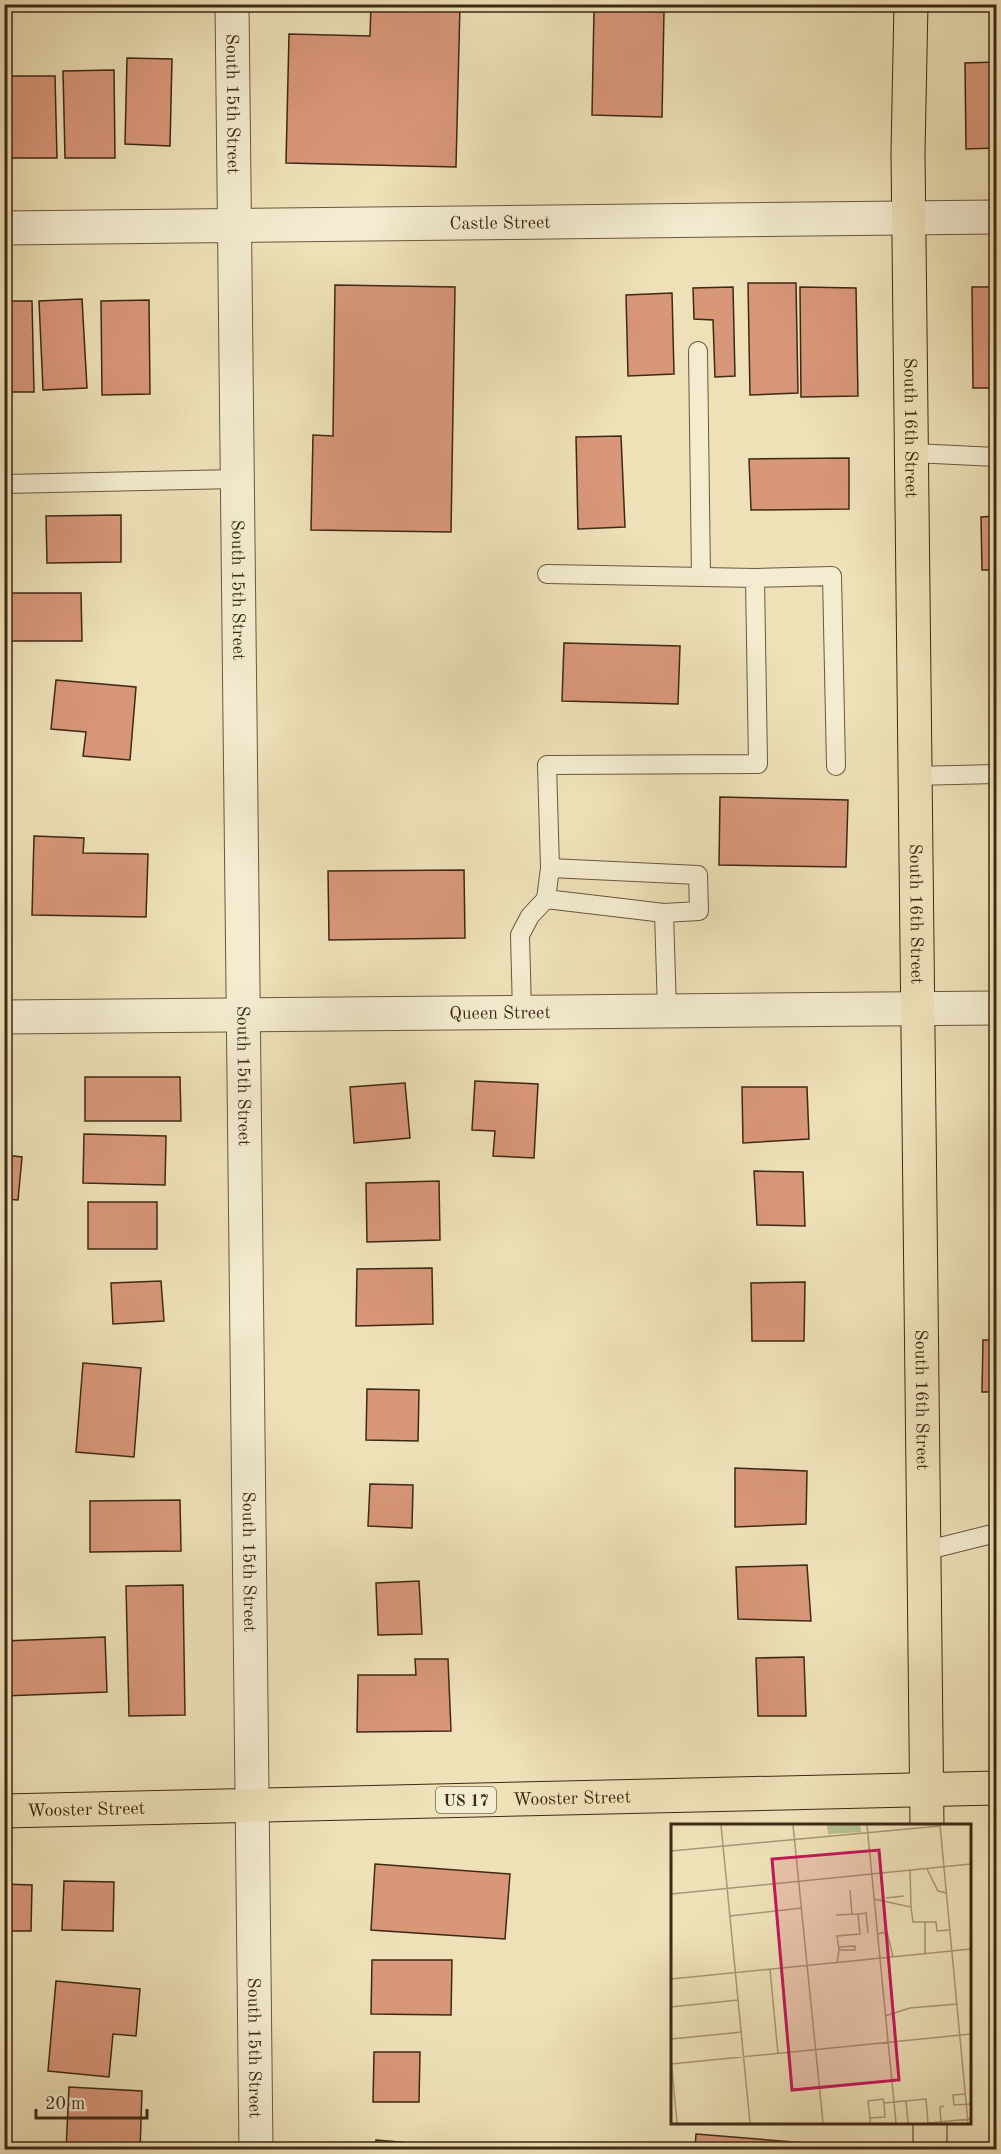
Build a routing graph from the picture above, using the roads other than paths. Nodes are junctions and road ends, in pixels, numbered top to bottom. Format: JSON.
{"nodes":[{"id":1,"x":232,"y":4,"type":"edge"},
{"id":2,"x":911,"y":4,"type":"edge"},
{"id":3,"x":996,"y":217,"type":"edge"},
{"id":4,"x":910,"y":218,"type":"junction"},
{"id":5,"x":232,"y":226,"type":"junction"},
{"id":6,"x":4,"y":228,"type":"edge"},
{"id":7,"x":698,"y":351,"type":"dead end"},
{"id":8,"x":914,"y":453,"type":"junction"},
{"id":9,"x":996,"y":457,"type":"edge"},
{"id":10,"x":237,"y":479,"type":"junction"},
{"id":11,"x":4,"y":484,"type":"edge"},
{"id":12,"x":547,"y":574,"type":"dead end"},
{"id":13,"x":701,"y":577,"type":"junction"},
{"id":14,"x":754,"y":578,"type":"junction"},
{"id":15,"x":836,"y":766,"type":"dead end"},
{"id":16,"x":996,"y":774,"type":"edge"},
{"id":17,"x":914,"y":776,"type":"junction"},
{"id":18,"x":550,"y":868,"type":"junction"},
{"id":19,"x":546,"y":899,"type":"junction"},
{"id":20,"x":664,"y":913,"type":"junction"},
{"id":21,"x":996,"y":1008,"type":"edge"},
{"id":22,"x":918,"y":1009,"type":"junction"},
{"id":23,"x":667,"y":1011,"type":"junction"},
{"id":24,"x":522,"y":1012,"type":"junction"},
{"id":25,"x":241,"y":1015,"type":"junction"},
{"id":26,"x":4,"y":1017,"type":"edge"},
{"id":27,"x":996,"y":1533,"type":"edge"},
{"id":28,"x":924,"y":1551,"type":"junction"},
{"id":29,"x":996,"y":1788,"type":"edge"},
{"id":30,"x":927,"y":1789,"type":"junction"},
{"id":31,"x":251,"y":1806,"type":"junction"},
{"id":32,"x":4,"y":1811,"type":"edge"},
{"id":33,"x":927,"y":1824,"type":"edge"},
{"id":34,"x":930,"y":2124,"type":"edge"},
{"id":35,"x":256,"y":2150,"type":"edge"},
{"id":36,"x":930,"y":2150,"type":"edge"}],
"edges":[{"from":1,"to":5,"type":"street","name":"South 15th Street"},
{"from":2,"to":4,"type":"main road","name":"South 16th Street"},
{"from":3,"to":4,"type":"street","name":"Castle Street"},
{"from":4,"to":5,"type":"street","name":"Castle Street"},
{"from":4,"to":8,"type":"main road","name":"South 16th Street"},
{"from":5,"to":6,"type":"street","name":"Castle Street"},
{"from":5,"to":10,"type":"street","name":"South 15th Street"},
{"from":7,"to":13,"type":"lane"},
{"from":8,"to":9,"type":"lane"},
{"from":8,"to":17,"type":"main road","name":"South 16th Street"},
{"from":10,"to":11,"type":"lane"},
{"from":10,"to":25,"type":"street","name":"South 15th Street"},
{"from":12,"to":13,"type":"lane"},
{"from":13,"to":14,"type":"lane"},
{"from":14,"to":15,"type":"lane"},
{"from":14,"to":18,"type":"lane"},
{"from":16,"to":17,"type":"lane"},
{"from":17,"to":22,"type":"main road","name":"South 16th Street"},
{"from":18,"to":19,"type":"lane"},
{"from":18,"to":20,"type":"lane"},
{"from":19,"to":20,"type":"lane"},
{"from":19,"to":24,"type":"lane"},
{"from":20,"to":23,"type":"lane"},
{"from":21,"to":22,"type":"street","name":"Queen Street"},
{"from":22,"to":23,"type":"street","name":"Queen Street"},
{"from":22,"to":28,"type":"main road","name":"South 16th Street"},
{"from":23,"to":24,"type":"street","name":"Queen Street"},
{"from":24,"to":25,"type":"street","name":"Queen Street"},
{"from":25,"to":26,"type":"street","name":"Queen Street"},
{"from":25,"to":31,"type":"street","name":"South 15th Street"},
{"from":27,"to":28,"type":"lane"},
{"from":28,"to":30,"type":"main road","name":"South 16th Street"},
{"from":29,"to":30,"type":"main road","name":"Wooster Street","number":"US 17"},
{"from":30,"to":31,"type":"main road","name":"Wooster Street","number":"US 17"},
{"from":30,"to":33,"type":"main road","name":"South 16th Street"},
{"from":31,"to":32,"type":"main road","name":"Wooster Street","number":"US 17"},
{"from":31,"to":35,"type":"street","name":"South 15th Street"},
{"from":34,"to":36,"type":"main road"}]}
